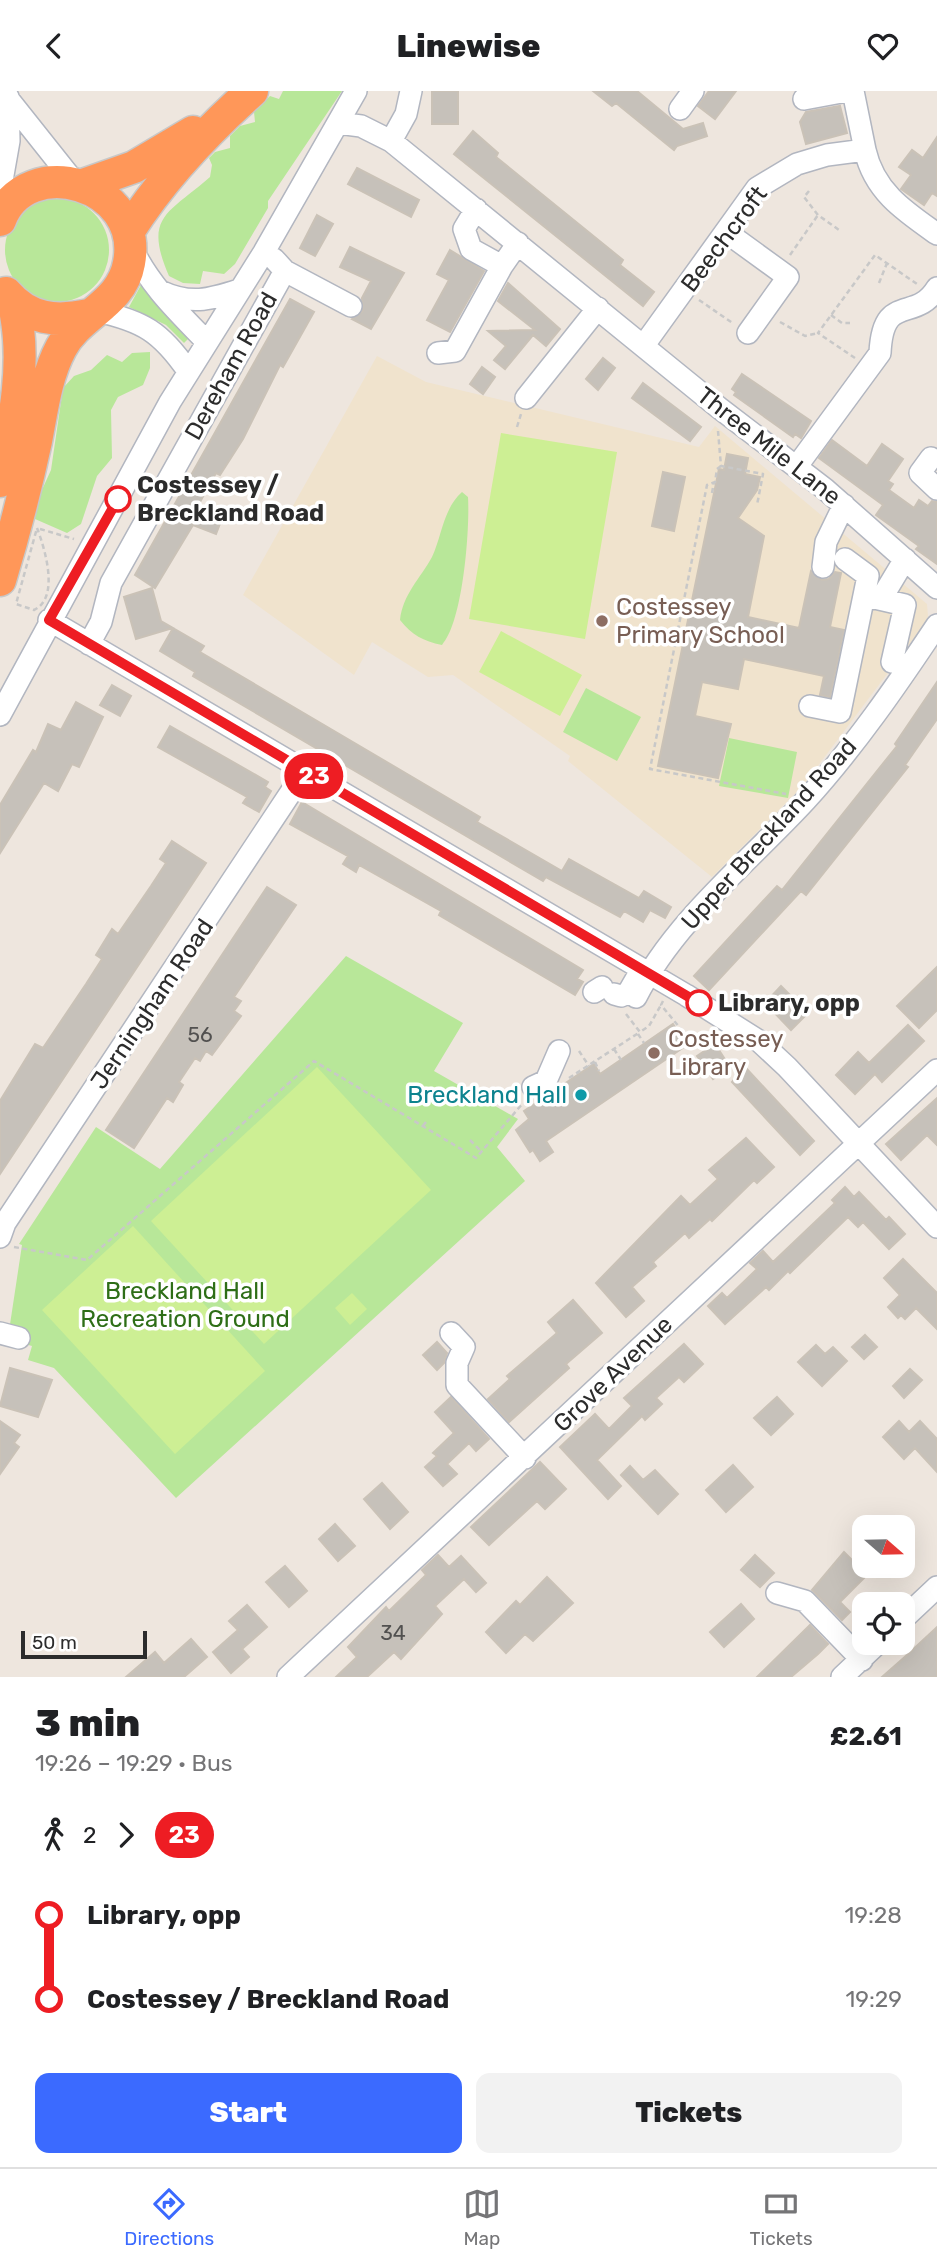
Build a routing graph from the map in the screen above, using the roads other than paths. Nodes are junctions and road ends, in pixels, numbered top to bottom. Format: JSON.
{"nodes":[{"id":1,"x":356,"y":91,"type":"edge"},
{"id":2,"x":411,"y":91,"type":"edge"},
{"id":3,"x":693,"y":91,"type":"edge"},
{"id":4,"x":847,"y":91,"type":"edge"},
{"id":5,"x":853,"y":91,"type":"edge"},
{"id":6,"x":7,"y":96,"type":"edge"},
{"id":7,"x":247,"y":96,"type":"edge"},
{"id":8,"x":804,"y":99,"type":"dead end"},
{"id":9,"x":680,"y":109,"type":"dead end"},
{"id":10,"x":338,"y":123,"type":"junction"},
{"id":11,"x":391,"y":141,"type":"junction"},
{"id":12,"x":867,"y":160,"type":"junction"},
{"id":13,"x":79,"y":184,"type":"junction"},
{"id":14,"x":1,"y":209,"type":"edge"},
{"id":15,"x":476,"y":209,"type":"junction"},
{"id":16,"x":726,"y":232,"type":"junction"},
{"id":17,"x":937,"y":234,"type":"edge"},
{"id":18,"x":129,"y":238,"type":"junction"},
{"id":19,"x":518,"y":243,"type":"junction"},
{"id":20,"x":264,"y":252,"type":"junction"},
{"id":21,"x":502,"y":266,"type":"junction"},
{"id":22,"x":282,"y":276,"type":"dead end"},
{"id":23,"x":937,"y":288,"type":"edge"},
{"id":24,"x":159,"y":290,"type":"junction"},
{"id":25,"x":239,"y":290,"type":"junction"},
{"id":26,"x":5,"y":292,"type":"edge"},
{"id":27,"x":351,"y":306,"type":"dead end"},
{"id":28,"x":598,"y":308,"type":"junction"},
{"id":29,"x":93,"y":313,"type":"junction"},
{"id":30,"x":748,"y":333,"type":"road end"},
{"id":31,"x":207,"y":342,"type":"junction"},
{"id":32,"x":644,"y":345,"type":"junction"},
{"id":33,"x":438,"y":353,"type":"dead end"},
{"id":34,"x":188,"y":371,"type":"junction"},
{"id":35,"x":526,"y":398,"type":"dead end"},
{"id":36,"x":931,"y":458,"type":"dead end"},
{"id":37,"x":797,"y":466,"type":"junction"},
{"id":38,"x":0,"y":481,"type":"edge"},
{"id":39,"x":937,"y":489,"type":"edge"},
{"id":40,"x":844,"y":505,"type":"junction"},
{"id":41,"x":845,"y":559,"type":"dead end"},
{"id":42,"x":905,"y":559,"type":"junction"},
{"id":43,"x":823,"y":567,"type":"dead end"},
{"id":44,"x":937,"y":588,"type":"edge"},
{"id":45,"x":8,"y":592,"type":"edge"},
{"id":46,"x":873,"y":597,"type":"junction"},
{"id":47,"x":49,"y":620,"type":"junction"},
{"id":48,"x":937,"y":625,"type":"edge"},
{"id":49,"x":89,"y":644,"type":"junction"},
{"id":50,"x":892,"y":662,"type":"dead end"},
{"id":51,"x":810,"y":706,"type":"dead end"},
{"id":52,"x":1,"y":711,"type":"edge"},
{"id":53,"x":305,"y":771,"type":"junction"},
{"id":54,"x":646,"y":972,"type":"junction"},
{"id":55,"x":603,"y":991,"type":"dead end"},
{"id":56,"x":631,"y":1005,"type":"road end"},
{"id":57,"x":568,"y":1050,"type":"road end"},
{"id":58,"x":937,"y":1070,"type":"edge"},
{"id":59,"x":533,"y":1087,"type":"road end"},
{"id":60,"x":859,"y":1144,"type":"junction"},
{"id":61,"x":937,"y":1227,"type":"edge"},
{"id":62,"x":0,"y":1237,"type":"edge"},
{"id":63,"x":451,"y":1333,"type":"dead end"},
{"id":64,"x":526,"y":1458,"type":"junction"},
{"id":65,"x":937,"y":1587,"type":"edge"},
{"id":66,"x":776,"y":1593,"type":"dead end"},
{"id":67,"x":915,"y":1608,"type":"edge"},
{"id":68,"x":867,"y":1655,"type":"edge"},
{"id":69,"x":862,"y":1660,"type":"junction"},
{"id":70,"x":288,"y":1677,"type":"edge"},
{"id":71,"x":842,"y":1677,"type":"edge"}],
"edges":[{"from":1,"to":10,"type":"street"},
{"from":2,"to":11,"type":"street"},
{"from":3,"to":9,"type":"street"},
{"from":4,"to":8,"type":"street"},
{"from":5,"to":12,"type":"street"},
{"from":6,"to":13,"type":"street"},
{"from":6,"to":14,"type":"street"},
{"from":7,"to":13,"type":"highway"},
{"from":7,"to":18,"type":"highway"},
{"from":10,"to":11,"type":"street","name":"Three Mile Lane"},
{"from":10,"to":20,"type":"street"},
{"from":11,"to":15,"type":"street","name":"Three Mile Lane"},
{"from":12,"to":16,"type":"street","name":"Beechcroft"},
{"from":12,"to":17,"type":"street"},
{"from":13,"to":14,"type":"highway"},
{"from":13,"to":18,"type":"highway","name":"Dereham Road"},
{"from":15,"to":19,"type":"street","name":"Three Mile Lane"},
{"from":15,"to":21,"type":"street"},
{"from":16,"to":30,"type":"street"},
{"from":16,"to":32,"type":"street","name":"Beechcroft"},
{"from":18,"to":24,"type":"street","name":"Dereham Road"},
{"from":18,"to":29,"type":"highway"},
{"from":19,"to":21,"type":"street"},
{"from":19,"to":28,"type":"street","name":"Three Mile Lane"},
{"from":20,"to":25,"type":"street"},
{"from":20,"to":27,"type":"street"},
{"from":21,"to":33,"type":"street"},
{"from":22,"to":49,"type":"street","name":"Dereham Road"},
{"from":23,"to":37,"type":"street"},
{"from":24,"to":25,"type":"street"},
{"from":24,"to":31,"type":"street","name":"Dereham Road"},
{"from":25,"to":31,"type":"street"},
{"from":26,"to":29,"type":"highway","name":"Dereham Road"},
{"from":26,"to":38,"type":"highway","name":"Dereham Road"},
{"from":28,"to":32,"type":"street","name":"Three Mile Lane"},
{"from":28,"to":35,"type":"street"},
{"from":29,"to":34,"type":"street","name":"Dereham Road"},
{"from":29,"to":45,"type":"highway"},
{"from":31,"to":34,"type":"street","name":"Dereham Road"},
{"from":32,"to":37,"type":"street","name":"Three Mile Lane"},
{"from":34,"to":47,"type":"street","name":"Dereham Road"},
{"from":36,"to":39,"type":"street"},
{"from":37,"to":40,"type":"street","name":"Three Mile Lane"},
{"from":40,"to":42,"type":"street","name":"Three Mile Lane"},
{"from":40,"to":43,"type":"street"},
{"from":41,"to":46,"type":"street"},
{"from":42,"to":44,"type":"street","name":"Three Mile Lane"},
{"from":42,"to":46,"type":"street"},
{"from":46,"to":50,"type":"street"},
{"from":46,"to":51,"type":"street"},
{"from":47,"to":49,"type":"street"},
{"from":47,"to":52,"type":"street","name":"Dereham Road"},
{"from":48,"to":54,"type":"street","name":"Upper Breckland Road"},
{"from":49,"to":53,"type":"street"},
{"from":53,"to":54,"type":"street"},
{"from":53,"to":62,"type":"street","name":"Jerningham Road"},
{"from":54,"to":55,"type":"street"},
{"from":54,"to":56,"type":"street"},
{"from":54,"to":60,"type":"street"},
{"from":57,"to":59,"type":"street"},
{"from":58,"to":60,"type":"street","name":"Grove Avenue"},
{"from":60,"to":61,"type":"street"},
{"from":60,"to":64,"type":"street","name":"Grove Avenue"},
{"from":63,"to":64,"type":"street"},
{"from":64,"to":70,"type":"street","name":"Grove Avenue"},
{"from":65,"to":67,"type":"street"},
{"from":66,"to":69,"type":"street"},
{"from":68,"to":69,"type":"street"},
{"from":69,"to":71,"type":"street"}]}
